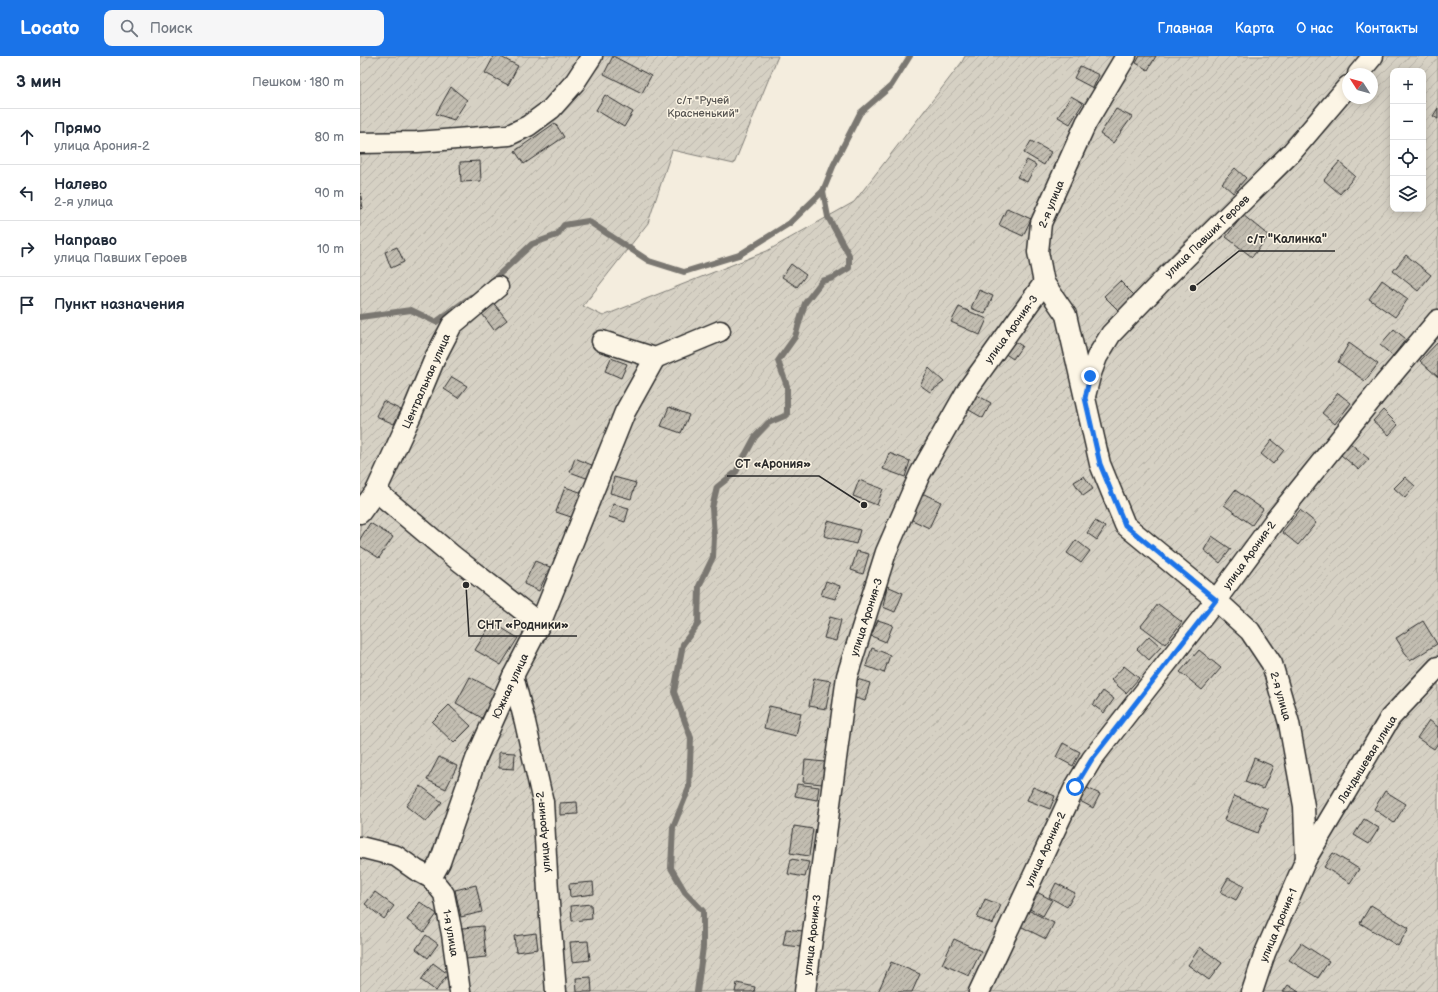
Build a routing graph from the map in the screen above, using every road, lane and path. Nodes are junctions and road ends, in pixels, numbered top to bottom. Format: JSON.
{"nodes":[{"id":1,"x":592,"y":56,"type":"edge"},
{"id":2,"x":1126,"y":56,"type":"edge"},
{"id":3,"x":1373,"y":56,"type":"edge"},
{"id":4,"x":1363,"y":68,"type":"edge"},
{"id":5,"x":1342,"y":93,"type":"edge"},
{"id":6,"x":360,"y":143,"type":"edge"},
{"id":7,"x":1044,"y":283,"type":"junction"},
{"id":8,"x":498,"y":287,"type":"dead end"},
{"id":9,"x":1438,"y":320,"type":"edge"},
{"id":10,"x":720,"y":331,"type":"dead end"},
{"id":11,"x":602,"y":341,"type":"dead end"},
{"id":12,"x":655,"y":358,"type":"junction"},
{"id":13,"x":1085,"y":398,"type":"junction"},
{"id":14,"x":376,"y":491,"type":"junction"},
{"id":15,"x":360,"y":513,"type":"edge"},
{"id":16,"x":1216,"y":600,"type":"junction"},
{"id":17,"x":540,"y":624,"type":"junction"},
{"id":18,"x":1438,"y":667,"type":"edge"},
{"id":19,"x":513,"y":676,"type":"junction"},
{"id":20,"x":360,"y":847,"type":"edge"},
{"id":21,"x":1306,"y":859,"type":"junction"},
{"id":22,"x":436,"y":870,"type":"junction"},
{"id":23,"x":460,"y":992,"type":"edge"},
{"id":24,"x":556,"y":992,"type":"edge"},
{"id":25,"x":805,"y":992,"type":"edge"},
{"id":26,"x":978,"y":992,"type":"edge"},
{"id":27,"x":1252,"y":992,"type":"edge"}],
"edges":[{"from":1,"to":6,"type":"street"},
{"from":2,"to":7,"type":"street","name":"2-я улица"},
{"from":3,"to":4,"type":"street"},
{"from":5,"to":13,"type":"street","name":"улица Павших Героев"},
{"from":7,"to":13,"type":"street","name":"2-я улица"},
{"from":7,"to":25,"type":"street","name":"улица Арония-3"},
{"from":8,"to":14,"type":"street","name":"Центральная улица"},
{"from":9,"to":16,"type":"street","name":"улица Арония-2"},
{"from":10,"to":12,"type":"street"},
{"from":11,"to":12,"type":"street"},
{"from":12,"to":17,"type":"street","name":"Южная улица"},
{"from":13,"to":16,"type":"street","name":"2-я улица"},
{"from":14,"to":15,"type":"street","name":"Центральная улица"},
{"from":14,"to":17,"type":"street"},
{"from":16,"to":21,"type":"street","name":"2-я улица"},
{"from":16,"to":26,"type":"street","name":"улица Арония-2"},
{"from":17,"to":19,"type":"street","name":"Южная улица"},
{"from":18,"to":21,"type":"street","name":"Ландышевая улица"},
{"from":19,"to":22,"type":"street","name":"Южная улица"},
{"from":19,"to":24,"type":"street","name":"улица Арония-2"},
{"from":20,"to":22,"type":"street"},
{"from":21,"to":27,"type":"street","name":"улица Арония-1"},
{"from":22,"to":23,"type":"street","name":"1-я улица"}]}
